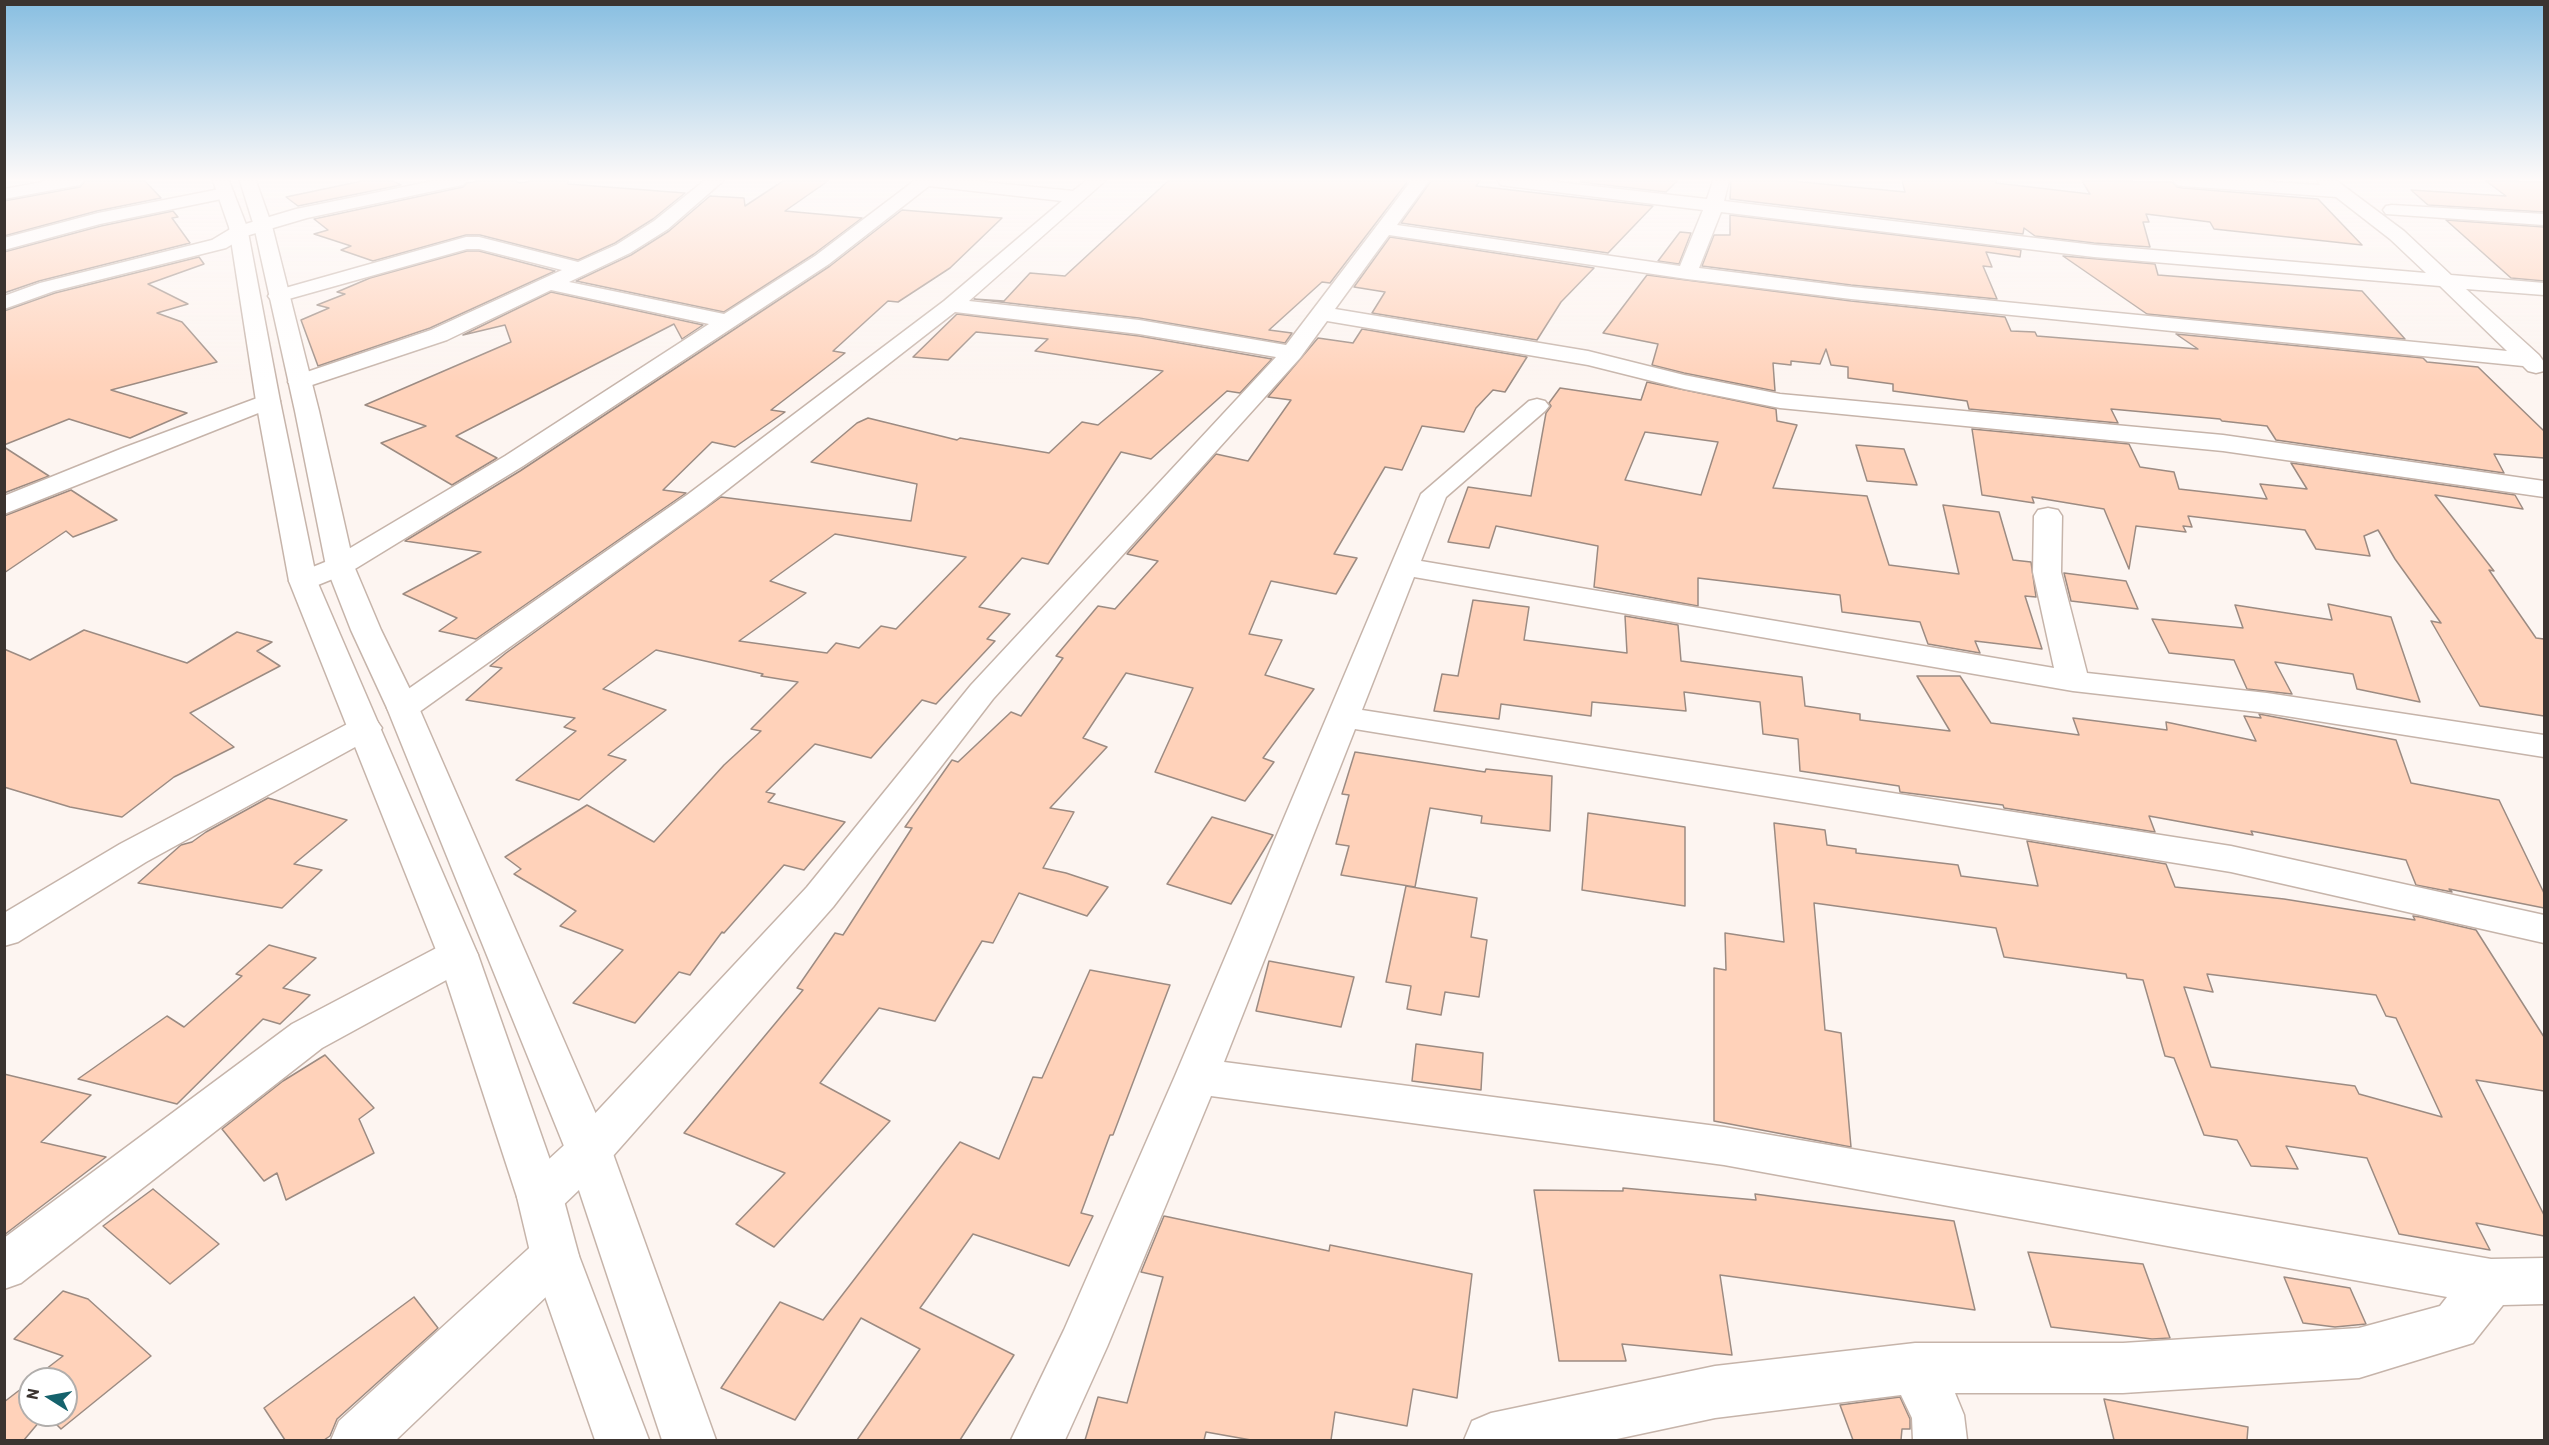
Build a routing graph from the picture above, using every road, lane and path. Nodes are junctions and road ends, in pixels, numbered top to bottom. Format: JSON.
{"nodes":[{"id":1,"x":201,"y":248,"type":"edge"},
{"id":2,"x":253,"y":248,"type":"edge"},
{"id":3,"x":259,"y":248,"type":"edge"},
{"id":4,"x":447,"y":248,"type":"edge"},
{"id":5,"x":500,"y":248,"type":"edge"},
{"id":6,"x":624,"y":248,"type":"edge"},
{"id":7,"x":837,"y":248,"type":"edge"},
{"id":8,"x":1016,"y":248,"type":"edge"},
{"id":9,"x":1369,"y":248,"type":"edge"},
{"id":10,"x":1518,"y":248,"type":"edge"},
{"id":11,"x":1697,"y":248,"type":"edge"},
{"id":12,"x":2072,"y":248,"type":"edge"},
{"id":13,"x":2412,"y":248,"type":"edge"},
{"id":14,"x":2436,"y":248,"type":"edge"},
{"id":15,"x":580,"y":269,"type":"junction"},
{"id":16,"x":1687,"y":273,"type":"junction"},
{"id":17,"x":2446,"y":280,"type":"junction"},
{"id":18,"x":2475,"y":283,"type":"junction"},
{"id":19,"x":550,"y":284,"type":"junction"},
{"id":20,"x":2544,"y":289,"type":"edge"},
{"id":21,"x":278,"y":297,"type":"junction"},
{"id":22,"x":4,"y":303,"type":"edge"},
{"id":23,"x":951,"y":305,"type":"junction"},
{"id":24,"x":2501,"y":306,"type":"dead end"},
{"id":25,"x":1320,"y":313,"type":"junction"},
{"id":26,"x":726,"y":321,"type":"junction"},
{"id":27,"x":1292,"y":353,"type":"junction"},
{"id":28,"x":2538,"y":368,"type":"edge"},
{"id":29,"x":300,"y":382,"type":"junction"},
{"id":30,"x":268,"y":401,"type":"junction"},
{"id":31,"x":1537,"y":406,"type":"dead end"},
{"id":32,"x":2544,"y":489,"type":"edge"},
{"id":33,"x":4,"y":506,"type":"edge"},
{"id":34,"x":2048,"y":516,"type":"dead end"},
{"id":35,"x":340,"y":566,"type":"junction"},
{"id":36,"x":1404,"y":567,"type":"junction"},
{"id":37,"x":303,"y":581,"type":"junction"},
{"id":38,"x":2073,"y":681,"type":"junction"},
{"id":39,"x":403,"y":708,"type":"junction"},
{"id":40,"x":1343,"y":717,"type":"junction"},
{"id":41,"x":365,"y":728,"type":"junction"},
{"id":42,"x":2544,"y":746,"type":"edge"},
{"id":43,"x":2544,"y":929,"type":"edge"},
{"id":44,"x":4,"y":932,"type":"edge"},
{"id":45,"x":458,"y":955,"type":"junction"},
{"id":46,"x":1197,"y":1076,"type":"junction"},
{"id":47,"x":589,"y":1151,"type":"junction"},
{"id":48,"x":540,"y":1197,"type":"junction"},
{"id":49,"x":555,"y":1256,"type":"junction"},
{"id":50,"x":4,"y":1267,"type":"edge"},
{"id":51,"x":2544,"y":1281,"type":"edge"},
{"id":52,"x":2490,"y":1282,"type":"junction"},
{"id":53,"x":1915,"y":1368,"type":"junction"},
{"id":54,"x":358,"y":1440,"type":"edge"},
{"id":55,"x":622,"y":1440,"type":"edge"},
{"id":56,"x":689,"y":1440,"type":"edge"},
{"id":57,"x":1038,"y":1440,"type":"edge"},
{"id":58,"x":1491,"y":1440,"type":"edge"},
{"id":59,"x":1940,"y":1440,"type":"edge"}],
"edges":[{"from":1,"to":22,"type":"street"},
{"from":2,"to":30,"type":"street"},
{"from":3,"to":21,"type":"street"},
{"from":4,"to":21,"type":"street"},
{"from":5,"to":15,"type":"street"},
{"from":6,"to":15,"type":"street"},
{"from":7,"to":26,"type":"street"},
{"from":8,"to":23,"type":"street"},
{"from":9,"to":25,"type":"street"},
{"from":10,"to":16,"type":"street"},
{"from":11,"to":16,"type":"street"},
{"from":12,"to":17,"type":"street"},
{"from":13,"to":17,"type":"street"},
{"from":14,"to":18,"type":"street"},
{"from":15,"to":19,"type":"street"},
{"from":16,"to":28,"type":"street"},
{"from":17,"to":18,"type":"street"},
{"from":17,"to":28,"type":"street"},
{"from":18,"to":20,"type":"street"},
{"from":18,"to":24,"type":"street"},
{"from":19,"to":26,"type":"street"},
{"from":19,"to":29,"type":"street"},
{"from":21,"to":29,"type":"street"},
{"from":23,"to":27,"type":"street"},
{"from":23,"to":39,"type":"street"},
{"from":25,"to":27,"type":"street"},
{"from":25,"to":32,"type":"street"},
{"from":26,"to":35,"type":"street"},
{"from":27,"to":47,"type":"street"},
{"from":29,"to":35,"type":"street"},
{"from":30,"to":33,"type":"street"},
{"from":30,"to":37,"type":"street"},
{"from":31,"to":36,"type":"street"},
{"from":34,"to":38,"type":"street"},
{"from":35,"to":37,"type":"street"},
{"from":35,"to":39,"type":"street"},
{"from":36,"to":38,"type":"street"},
{"from":36,"to":40,"type":"street"},
{"from":37,"to":41,"type":"street"},
{"from":38,"to":42,"type":"street"},
{"from":39,"to":47,"type":"street"},
{"from":40,"to":43,"type":"street"},
{"from":40,"to":46,"type":"street"},
{"from":41,"to":44,"type":"street"},
{"from":41,"to":45,"type":"street"},
{"from":45,"to":48,"type":"street"},
{"from":45,"to":50,"type":"street"},
{"from":46,"to":52,"type":"street"},
{"from":46,"to":57,"type":"street"},
{"from":47,"to":48,"type":"street"},
{"from":47,"to":56,"type":"street"},
{"from":48,"to":49,"type":"street"},
{"from":49,"to":54,"type":"street"},
{"from":49,"to":55,"type":"street"},
{"from":51,"to":52,"type":"street"},
{"from":52,"to":53,"type":"street"},
{"from":53,"to":58,"type":"street"},
{"from":53,"to":59,"type":"street"}]}
